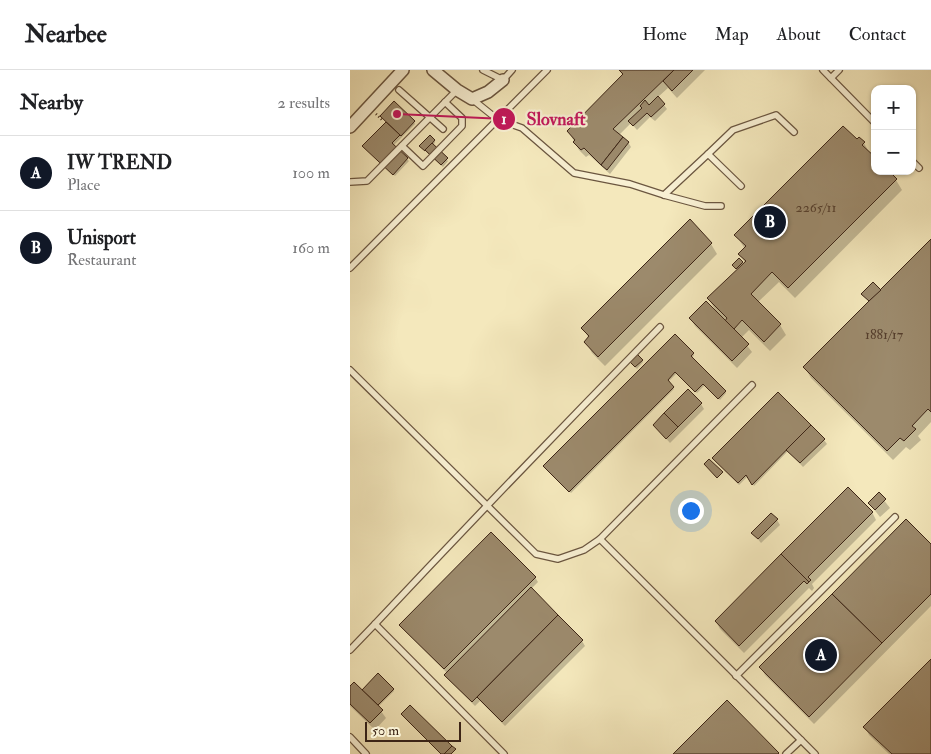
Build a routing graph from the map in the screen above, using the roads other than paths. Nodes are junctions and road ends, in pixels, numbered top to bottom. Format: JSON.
{"nodes":[{"id":1,"x":402,"y":70,"type":"edge"},
{"id":2,"x":433,"y":70,"type":"edge"},
{"id":3,"x":483,"y":70,"type":"edge"},
{"id":4,"x":512,"y":70,"type":"edge"},
{"id":5,"x":547,"y":70,"type":"edge"},
{"id":6,"x":823,"y":70,"type":"edge"},
{"id":7,"x":840,"y":70,"type":"edge"},
{"id":8,"x":831,"y":78,"type":"junction"},
{"id":9,"x":503,"y":80,"type":"junction"},
{"id":10,"x":399,"y":90,"type":"dead end"},
{"id":11,"x":457,"y":90,"type":"junction"},
{"id":12,"x":472,"y":99,"type":"junction"},
{"id":13,"x":446,"y":102,"type":"junction"},
{"id":14,"x":430,"y":118,"type":"junction"},
{"id":15,"x":497,"y":119,"type":"junction"},
{"id":16,"x":871,"y":119,"type":"edge"},
{"id":17,"x":350,"y":127,"type":"edge"},
{"id":18,"x":443,"y":129,"type":"dead end"},
{"id":19,"x":794,"y":132,"type":"dead end"},
{"id":20,"x":402,"y":146,"type":"junction"},
{"id":21,"x":708,"y":154,"type":"junction"},
{"id":22,"x":916,"y":165,"type":"edge"},
{"id":23,"x":919,"y":168,"type":"dead end"},
{"id":24,"x":350,"y":182,"type":"edge"},
{"id":25,"x":740,"y":186,"type":"dead end"},
{"id":26,"x":664,"y":195,"type":"junction"},
{"id":27,"x":720,"y":206,"type":"dead end"},
{"id":28,"x":350,"y":268,"type":"edge"},
{"id":29,"x":660,"y":327,"type":"dead end"},
{"id":30,"x":350,"y":370,"type":"edge"},
{"id":31,"x":752,"y":385,"type":"dead end"},
{"id":32,"x":486,"y":506,"type":"junction"},
{"id":33,"x":895,"y":517,"type":"dead end"},
{"id":34,"x":600,"y":539,"type":"junction"},
{"id":35,"x":375,"y":624,"type":"junction"},
{"id":36,"x":350,"y":650,"type":"edge"},
{"id":37,"x":736,"y":676,"type":"junction"},
{"id":38,"x":350,"y":737,"type":"edge"},
{"id":39,"x":801,"y":740,"type":"junction"},
{"id":40,"x":366,"y":754,"type":"edge"},
{"id":41,"x":504,"y":754,"type":"edge"},
{"id":42,"x":786,"y":754,"type":"edge"},
{"id":43,"x":815,"y":754,"type":"edge"}],
"edges":[{"from":1,"to":17,"type":"street"},
{"from":2,"to":11,"type":"street"},
{"from":3,"to":9,"type":"lane"},
{"from":4,"to":9,"type":"lane"},
{"from":5,"to":15,"type":"lane"},
{"from":6,"to":8,"type":"lane"},
{"from":7,"to":8,"type":"lane"},
{"from":8,"to":16,"type":"lane"},
{"from":9,"to":12,"type":"street"},
{"from":10,"to":14,"type":"lane"},
{"from":11,"to":12,"type":"street"},
{"from":11,"to":13,"type":"lane"},
{"from":12,"to":15,"type":"lane"},
{"from":13,"to":14,"type":"lane"},
{"from":13,"to":20,"type":"lane"},
{"from":14,"to":18,"type":"lane"},
{"from":14,"to":20,"type":"lane"},
{"from":15,"to":26,"type":"lane"},
{"from":15,"to":28,"type":"lane"},
{"from":19,"to":21,"type":"lane"},
{"from":20,"to":24,"type":"lane"},
{"from":21,"to":25,"type":"lane"},
{"from":21,"to":26,"type":"lane"},
{"from":22,"to":23,"type":"lane"},
{"from":26,"to":27,"type":"lane"},
{"from":29,"to":32,"type":"lane"},
{"from":30,"to":32,"type":"lane"},
{"from":31,"to":34,"type":"lane"},
{"from":32,"to":34,"type":"lane"},
{"from":32,"to":35,"type":"lane"},
{"from":33,"to":37,"type":"lane"},
{"from":34,"to":37,"type":"lane"},
{"from":35,"to":36,"type":"lane"},
{"from":35,"to":41,"type":"lane"},
{"from":37,"to":39,"type":"lane"},
{"from":38,"to":40,"type":"lane"},
{"from":39,"to":42,"type":"lane"},
{"from":39,"to":43,"type":"lane"}]}
